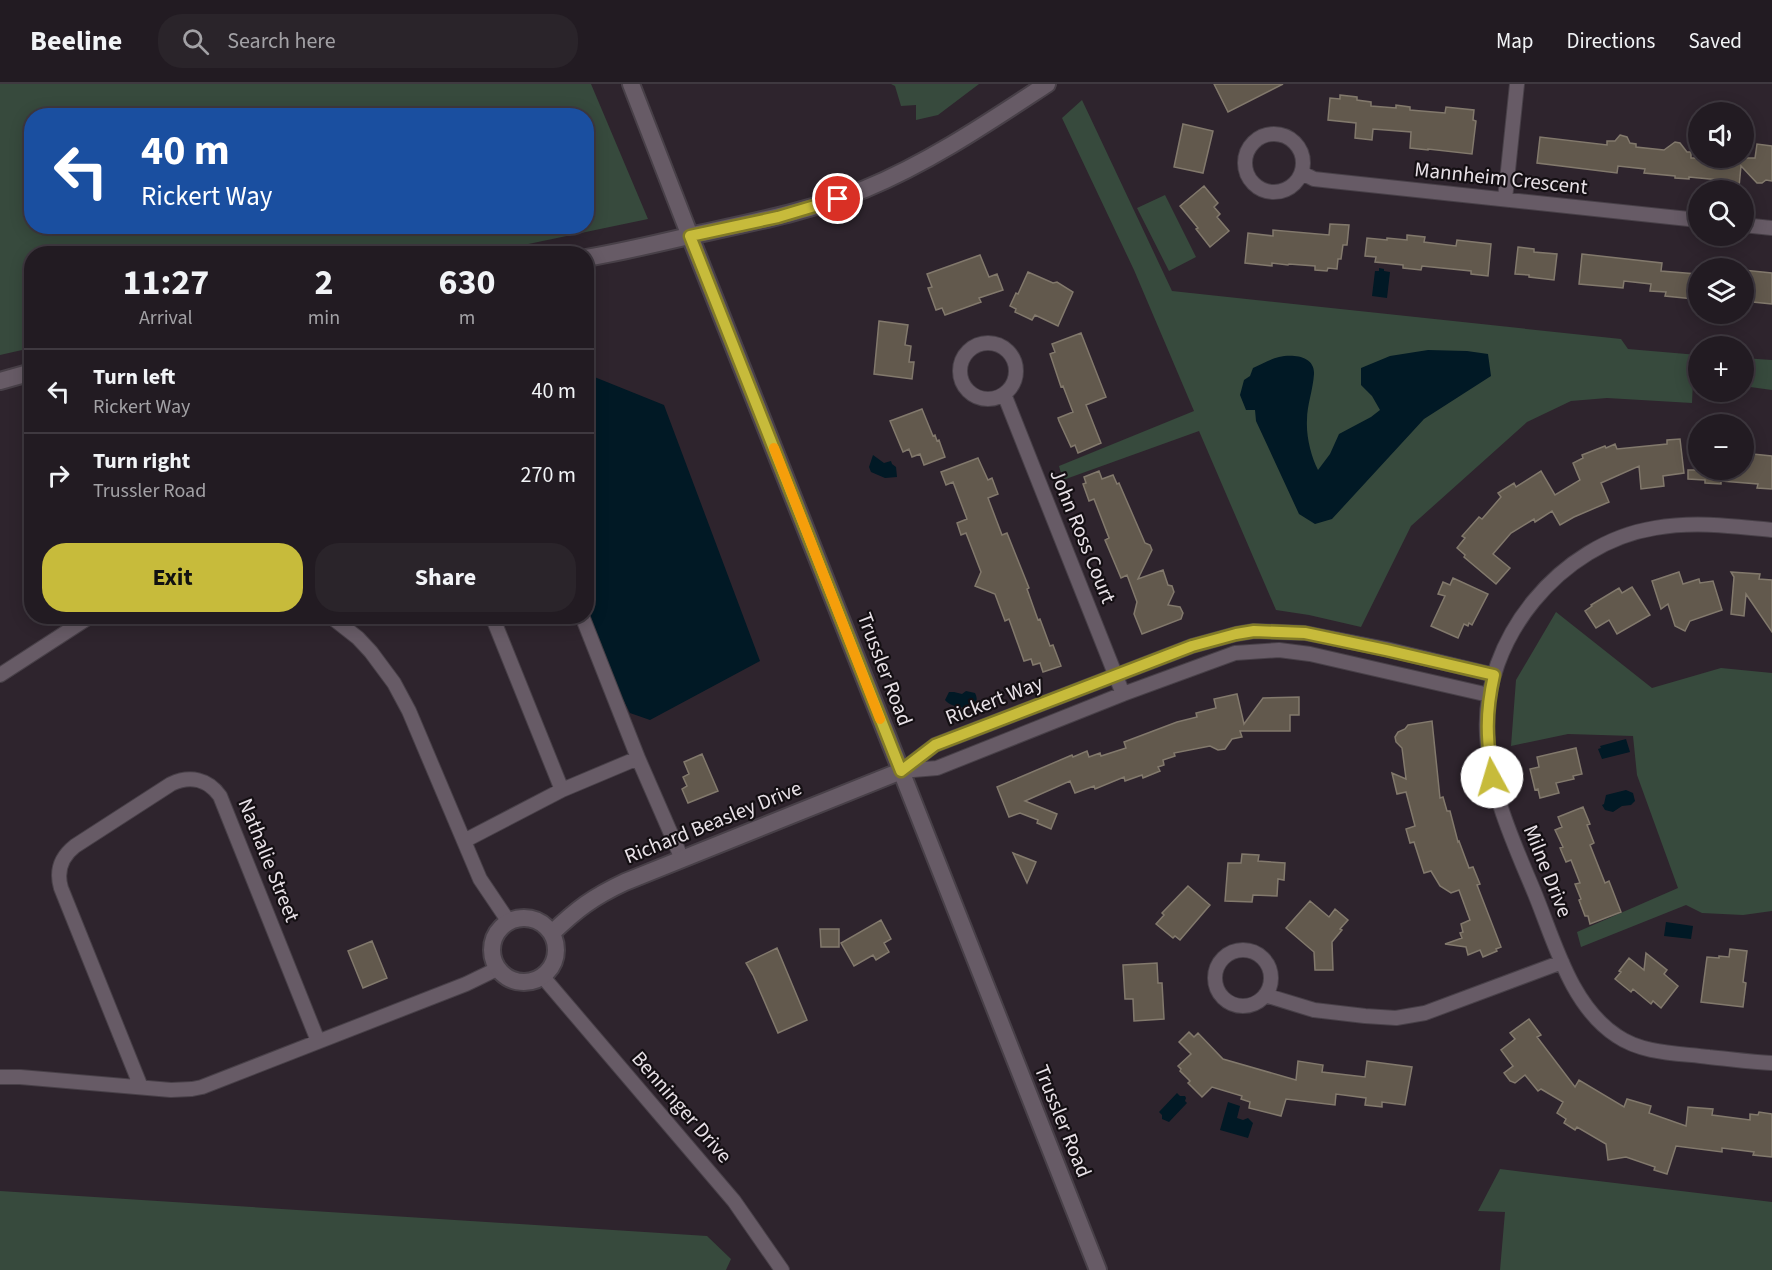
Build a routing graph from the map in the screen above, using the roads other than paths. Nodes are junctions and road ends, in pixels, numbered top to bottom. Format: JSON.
{"nodes":[{"id":1,"x":631,"y":84,"type":"edge"},
{"id":2,"x":1047,"y":84,"type":"edge"},
{"id":3,"x":1517,"y":84,"type":"edge"},
{"id":4,"x":1302,"y":174,"type":"junction"},
{"id":5,"x":1505,"y":199,"type":"junction"},
{"id":6,"x":1688,"y":219,"type":"edge"},
{"id":7,"x":1754,"y":226,"type":"edge"},
{"id":8,"x":1772,"y":228,"type":"edge"},
{"id":9,"x":690,"y":236,"type":"junction"},
{"id":10,"x":594,"y":257,"type":"edge"},
{"id":11,"x":24,"y":374,"type":"edge"},
{"id":12,"x":0,"y":381,"type":"edge"},
{"id":13,"x":1004,"y":394,"type":"junction"},
{"id":14,"x":1772,"y":530,"type":"edge"},
{"id":15,"x":79,"y":624,"type":"edge"},
{"id":16,"x":339,"y":624,"type":"edge"},
{"id":17,"x":495,"y":624,"type":"edge"},
{"id":18,"x":585,"y":624,"type":"edge"},
{"id":19,"x":0,"y":675,"type":"edge"},
{"id":20,"x":1117,"y":675,"type":"junction"},
{"id":21,"x":1494,"y":675,"type":"junction"},
{"id":22,"x":1123,"y":694,"type":"junction"},
{"id":23,"x":1489,"y":695,"type":"junction"},
{"id":24,"x":638,"y":758,"type":"junction"},
{"id":25,"x":901,"y":771,"type":"junction"},
{"id":26,"x":562,"y":790,"type":"junction"},
{"id":27,"x":464,"y":841,"type":"junction"},
{"id":28,"x":682,"y":859,"type":"junction"},
{"id":29,"x":509,"y":921,"type":"junction"},
{"id":30,"x":552,"y":933,"type":"junction"},
{"id":31,"x":1562,"y":962,"type":"junction"},
{"id":32,"x":497,"y":969,"type":"junction"},
{"id":33,"x":543,"y":977,"type":"junction"},
{"id":34,"x":1265,"y":995,"type":"junction"},
{"id":35,"x":318,"y":1041,"type":"junction"},
{"id":36,"x":1772,"y":1063,"type":"edge"},
{"id":37,"x":0,"y":1077,"type":"edge"},
{"id":38,"x":141,"y":1087,"type":"junction"},
{"id":39,"x":782,"y":1270,"type":"edge"},
{"id":40,"x":1098,"y":1270,"type":"edge"}],
"edges":[{"from":1,"to":9,"type":"main road","name":"Trussler Road"},
{"from":2,"to":9,"type":"main road"},
{"from":3,"to":5,"type":"street"},
{"from":4,"to":4,"type":"street"},
{"from":4,"to":5,"type":"street","name":"Mannheim Crescent"},
{"from":5,"to":6,"type":"street","name":"Mannheim Crescent"},
{"from":7,"to":8,"type":"street"},
{"from":9,"to":10,"type":"main road"},
{"from":9,"to":25,"type":"main road","name":"Trussler Road"},
{"from":11,"to":12,"type":"main road"},
{"from":13,"to":13,"type":"street"},
{"from":13,"to":20,"type":"street","name":"John Ross Court"},
{"from":14,"to":21,"type":"street","name":"Milne Drive"},
{"from":15,"to":19,"type":"street"},
{"from":16,"to":27,"type":"street"},
{"from":17,"to":26,"type":"street"},
{"from":18,"to":24,"type":"street"},
{"from":20,"to":21,"type":"street","name":"Rickert Way"},
{"from":20,"to":22,"type":"street","name":"John Ross Court"},
{"from":20,"to":25,"type":"street","name":"Rickert Way"},
{"from":21,"to":23,"type":"street","name":"Milne Drive"},
{"from":22,"to":23,"type":"street","name":"Rickert Way"},
{"from":22,"to":25,"type":"street","name":"Rickert Way"},
{"from":23,"to":31,"type":"street","name":"Milne Drive"},
{"from":24,"to":26,"type":"street"},
{"from":24,"to":28,"type":"street"},
{"from":25,"to":28,"type":"main road","name":"Richard Beasley Drive"},
{"from":25,"to":40,"type":"main road","name":"Trussler Road"},
{"from":26,"to":27,"type":"street"},
{"from":27,"to":29,"type":"street"},
{"from":28,"to":30,"type":"main road","name":"Richard Beasley Drive"},
{"from":29,"to":30,"type":"main road"},
{"from":29,"to":32,"type":"main road"},
{"from":30,"to":33,"type":"main road"},
{"from":31,"to":34,"type":"street"},
{"from":31,"to":36,"type":"street","name":"Milne Drive"},
{"from":32,"to":33,"type":"main road"},
{"from":32,"to":35,"type":"street"},
{"from":33,"to":39,"type":"street","name":"Benninger Drive"},
{"from":34,"to":34,"type":"street"},
{"from":35,"to":38,"type":"street"},
{"from":35,"to":38,"type":"street","name":"Nathalie Street"},
{"from":37,"to":38,"type":"street"}]}
